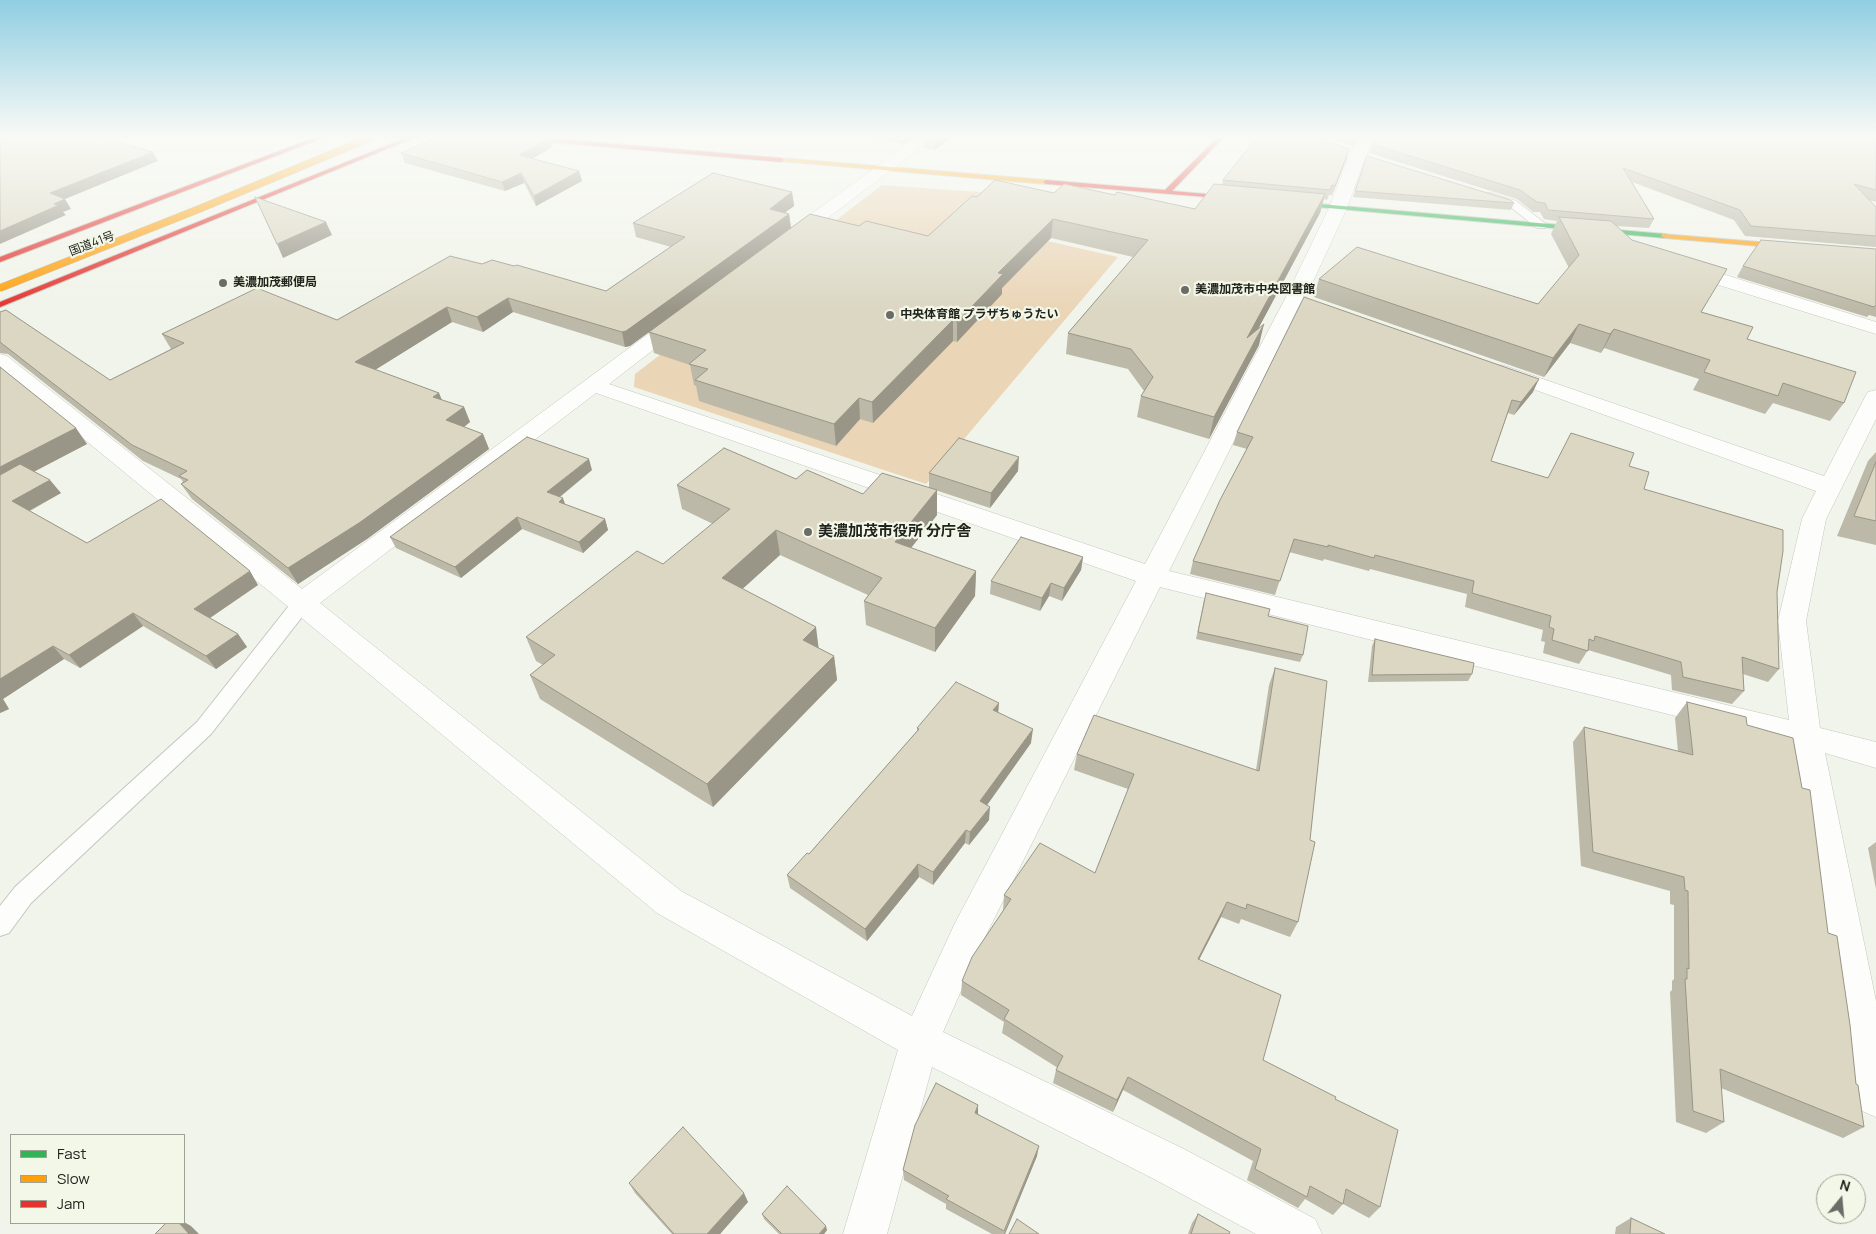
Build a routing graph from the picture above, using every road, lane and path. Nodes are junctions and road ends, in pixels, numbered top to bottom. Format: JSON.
{"nodes":[{"id":1,"x":172,"y":195,"type":"edge"},
{"id":2,"x":186,"y":195,"type":"edge"},
{"id":3,"x":235,"y":195,"type":"edge"},
{"id":4,"x":250,"y":195,"type":"edge"},
{"id":5,"x":271,"y":195,"type":"edge"},
{"id":6,"x":849,"y":195,"type":"edge"},
{"id":7,"x":1194,"y":195,"type":"edge"},
{"id":8,"x":1344,"y":195,"type":"edge"},
{"id":9,"x":1484,"y":195,"type":"edge"},
{"id":10,"x":1252,"y":200,"type":"edge"},
{"id":11,"x":1271,"y":202,"type":"edge"},
{"id":12,"x":1338,"y":208,"type":"junction"},
{"id":13,"x":1540,"y":225,"type":"junction"},
{"id":14,"x":90,"y":226,"type":"junction"},
{"id":15,"x":1607,"y":232,"type":"junction"},
{"id":16,"x":1809,"y":248,"type":"edge"},
{"id":17,"x":774,"y":250,"type":"edge"},
{"id":18,"x":1630,"y":251,"type":"edge"},
{"id":19,"x":0,"y":260,"type":"edge"},
{"id":20,"x":1668,"y":263,"type":"edge"},
{"id":21,"x":0,"y":288,"type":"edge"},
{"id":22,"x":0,"y":295,"type":"edge"},
{"id":23,"x":0,"y":305,"type":"edge"},
{"id":24,"x":695,"y":309,"type":"edge"},
{"id":25,"x":1876,"y":328,"type":"edge"},
{"id":26,"x":0,"y":360,"type":"edge"},
{"id":27,"x":1482,"y":365,"type":"edge"},
{"id":28,"x":592,"y":385,"type":"junction"},
{"id":29,"x":1876,"y":397,"type":"edge"},
{"id":30,"x":1830,"y":487,"type":"junction"},
{"id":31,"x":1152,"y":576,"type":"junction"},
{"id":32,"x":302,"y":603,"type":"junction"},
{"id":33,"x":1806,"y":736,"type":"junction"},
{"id":34,"x":1876,"y":756,"type":"edge"},
{"id":35,"x":0,"y":925,"type":"edge"},
{"id":36,"x":920,"y":1041,"type":"junction"},
{"id":37,"x":1876,"y":1097,"type":"edge"},
{"id":38,"x":865,"y":1234,"type":"edge"},
{"id":39,"x":1300,"y":1234,"type":"edge"}],
"edges":[{"from":1,"to":14,"type":"main road"},
{"from":2,"to":14,"type":"main road"},
{"from":3,"to":21,"type":"main road","name":"国道41号","bridge":true},
{"from":4,"to":22,"type":"main road","name":"国道41号"},
{"from":5,"to":23,"type":"main road"},
{"from":6,"to":17,"type":"street"},
{"from":7,"to":10,"type":"main road"},
{"from":8,"to":12,"type":"street"},
{"from":9,"to":13,"type":"lane"},
{"from":11,"to":12,"type":"main road"},
{"from":12,"to":13,"type":"main road"},
{"from":12,"to":31,"type":"street"},
{"from":13,"to":15,"type":"main road"},
{"from":14,"to":19,"type":"main road"},
{"from":15,"to":16,"type":"main road"},
{"from":15,"to":18,"type":"street"},
{"from":20,"to":25,"type":"street"},
{"from":24,"to":28,"type":"street"},
{"from":26,"to":32,"type":"street"},
{"from":27,"to":30,"type":"street"},
{"from":28,"to":31,"type":"street"},
{"from":28,"to":32,"type":"street"},
{"from":29,"to":30,"type":"street"},
{"from":30,"to":33,"type":"street"},
{"from":31,"to":33,"type":"street"},
{"from":31,"to":36,"type":"street"},
{"from":32,"to":35,"type":"lane"},
{"from":32,"to":36,"type":"street"},
{"from":33,"to":34,"type":"street"},
{"from":33,"to":37,"type":"street"},
{"from":36,"to":38,"type":"street"},
{"from":36,"to":39,"type":"street"}]}
